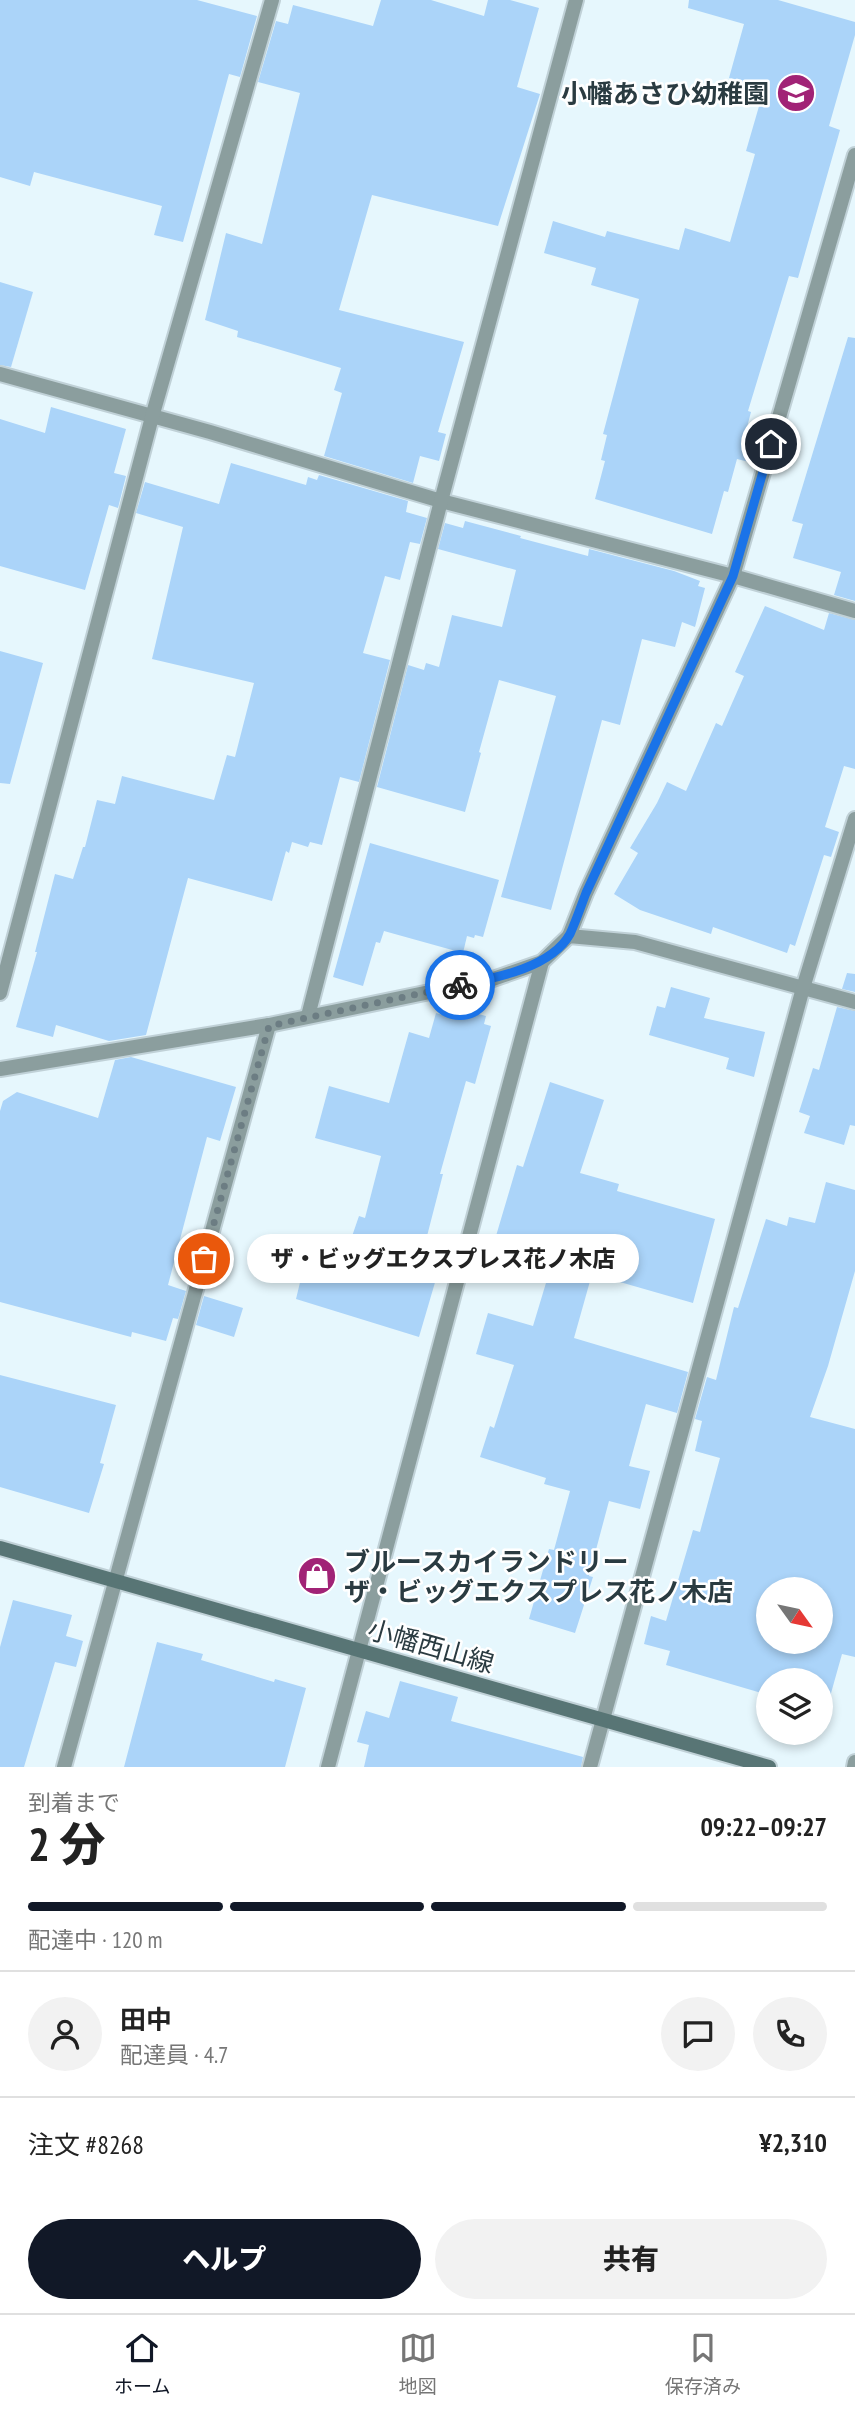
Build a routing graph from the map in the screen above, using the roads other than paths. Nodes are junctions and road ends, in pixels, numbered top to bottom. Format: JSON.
{"nodes":[{"id":1,"x":272,"y":0,"type":"edge"},
{"id":2,"x":576,"y":0,"type":"edge"},
{"id":3,"x":855,"y":155,"type":"edge"},
{"id":4,"x":0,"y":374,"type":"edge"},
{"id":5,"x":152,"y":417,"type":"junction"},
{"id":6,"x":441,"y":501,"type":"junction"},
{"id":7,"x":733,"y":576,"type":"junction"},
{"id":8,"x":855,"y":611,"type":"edge"},
{"id":9,"x":855,"y":819,"type":"edge"},
{"id":10,"x":569,"y":936,"type":"junction"},
{"id":11,"x":542,"y":962,"type":"junction"},
{"id":12,"x":803,"y":988,"type":"junction"},
{"id":13,"x":0,"y":992,"type":"edge"},
{"id":14,"x":855,"y":1002,"type":"edge"},
{"id":15,"x":308,"y":1016,"type":"junction"},
{"id":16,"x":269,"y":1026,"type":"junction"},
{"id":17,"x":0,"y":1069,"type":"edge"},
{"id":18,"x":0,"y":1548,"type":"edge"},
{"id":19,"x":116,"y":1581,"type":"junction"},
{"id":20,"x":359,"y":1652,"type":"junction"},
{"id":21,"x":602,"y":1720,"type":"junction"},
{"id":22,"x":64,"y":1767,"type":"edge"},
{"id":23,"x":328,"y":1767,"type":"edge"},
{"id":24,"x":590,"y":1767,"type":"edge"},
{"id":25,"x":769,"y":1767,"type":"edge"}],
"edges":[{"from":1,"to":5,"type":"street"},
{"from":2,"to":6,"type":"street"},
{"from":3,"to":7,"type":"street"},
{"from":4,"to":5,"type":"street"},
{"from":5,"to":6,"type":"street"},
{"from":5,"to":13,"type":"street"},
{"from":6,"to":7,"type":"street"},
{"from":6,"to":15,"type":"street"},
{"from":7,"to":8,"type":"street"},
{"from":7,"to":10,"type":"street"},
{"from":9,"to":12,"type":"street"},
{"from":10,"to":11,"type":"street"},
{"from":10,"to":12,"type":"street"},
{"from":11,"to":15,"type":"street"},
{"from":11,"to":20,"type":"street"},
{"from":12,"to":14,"type":"street"},
{"from":12,"to":21,"type":"street"},
{"from":15,"to":16,"type":"street"},
{"from":16,"to":17,"type":"street"},
{"from":16,"to":19,"type":"street"},
{"from":18,"to":19,"type":"street","name":"小幡西山線"},
{"from":19,"to":20,"type":"street","name":"小幡西山線"},
{"from":19,"to":22,"type":"street"},
{"from":20,"to":21,"type":"street","name":"小幡西山線"},
{"from":20,"to":23,"type":"street"},
{"from":21,"to":24,"type":"street"},
{"from":21,"to":25,"type":"street","name":"小幡西山線"}]}
